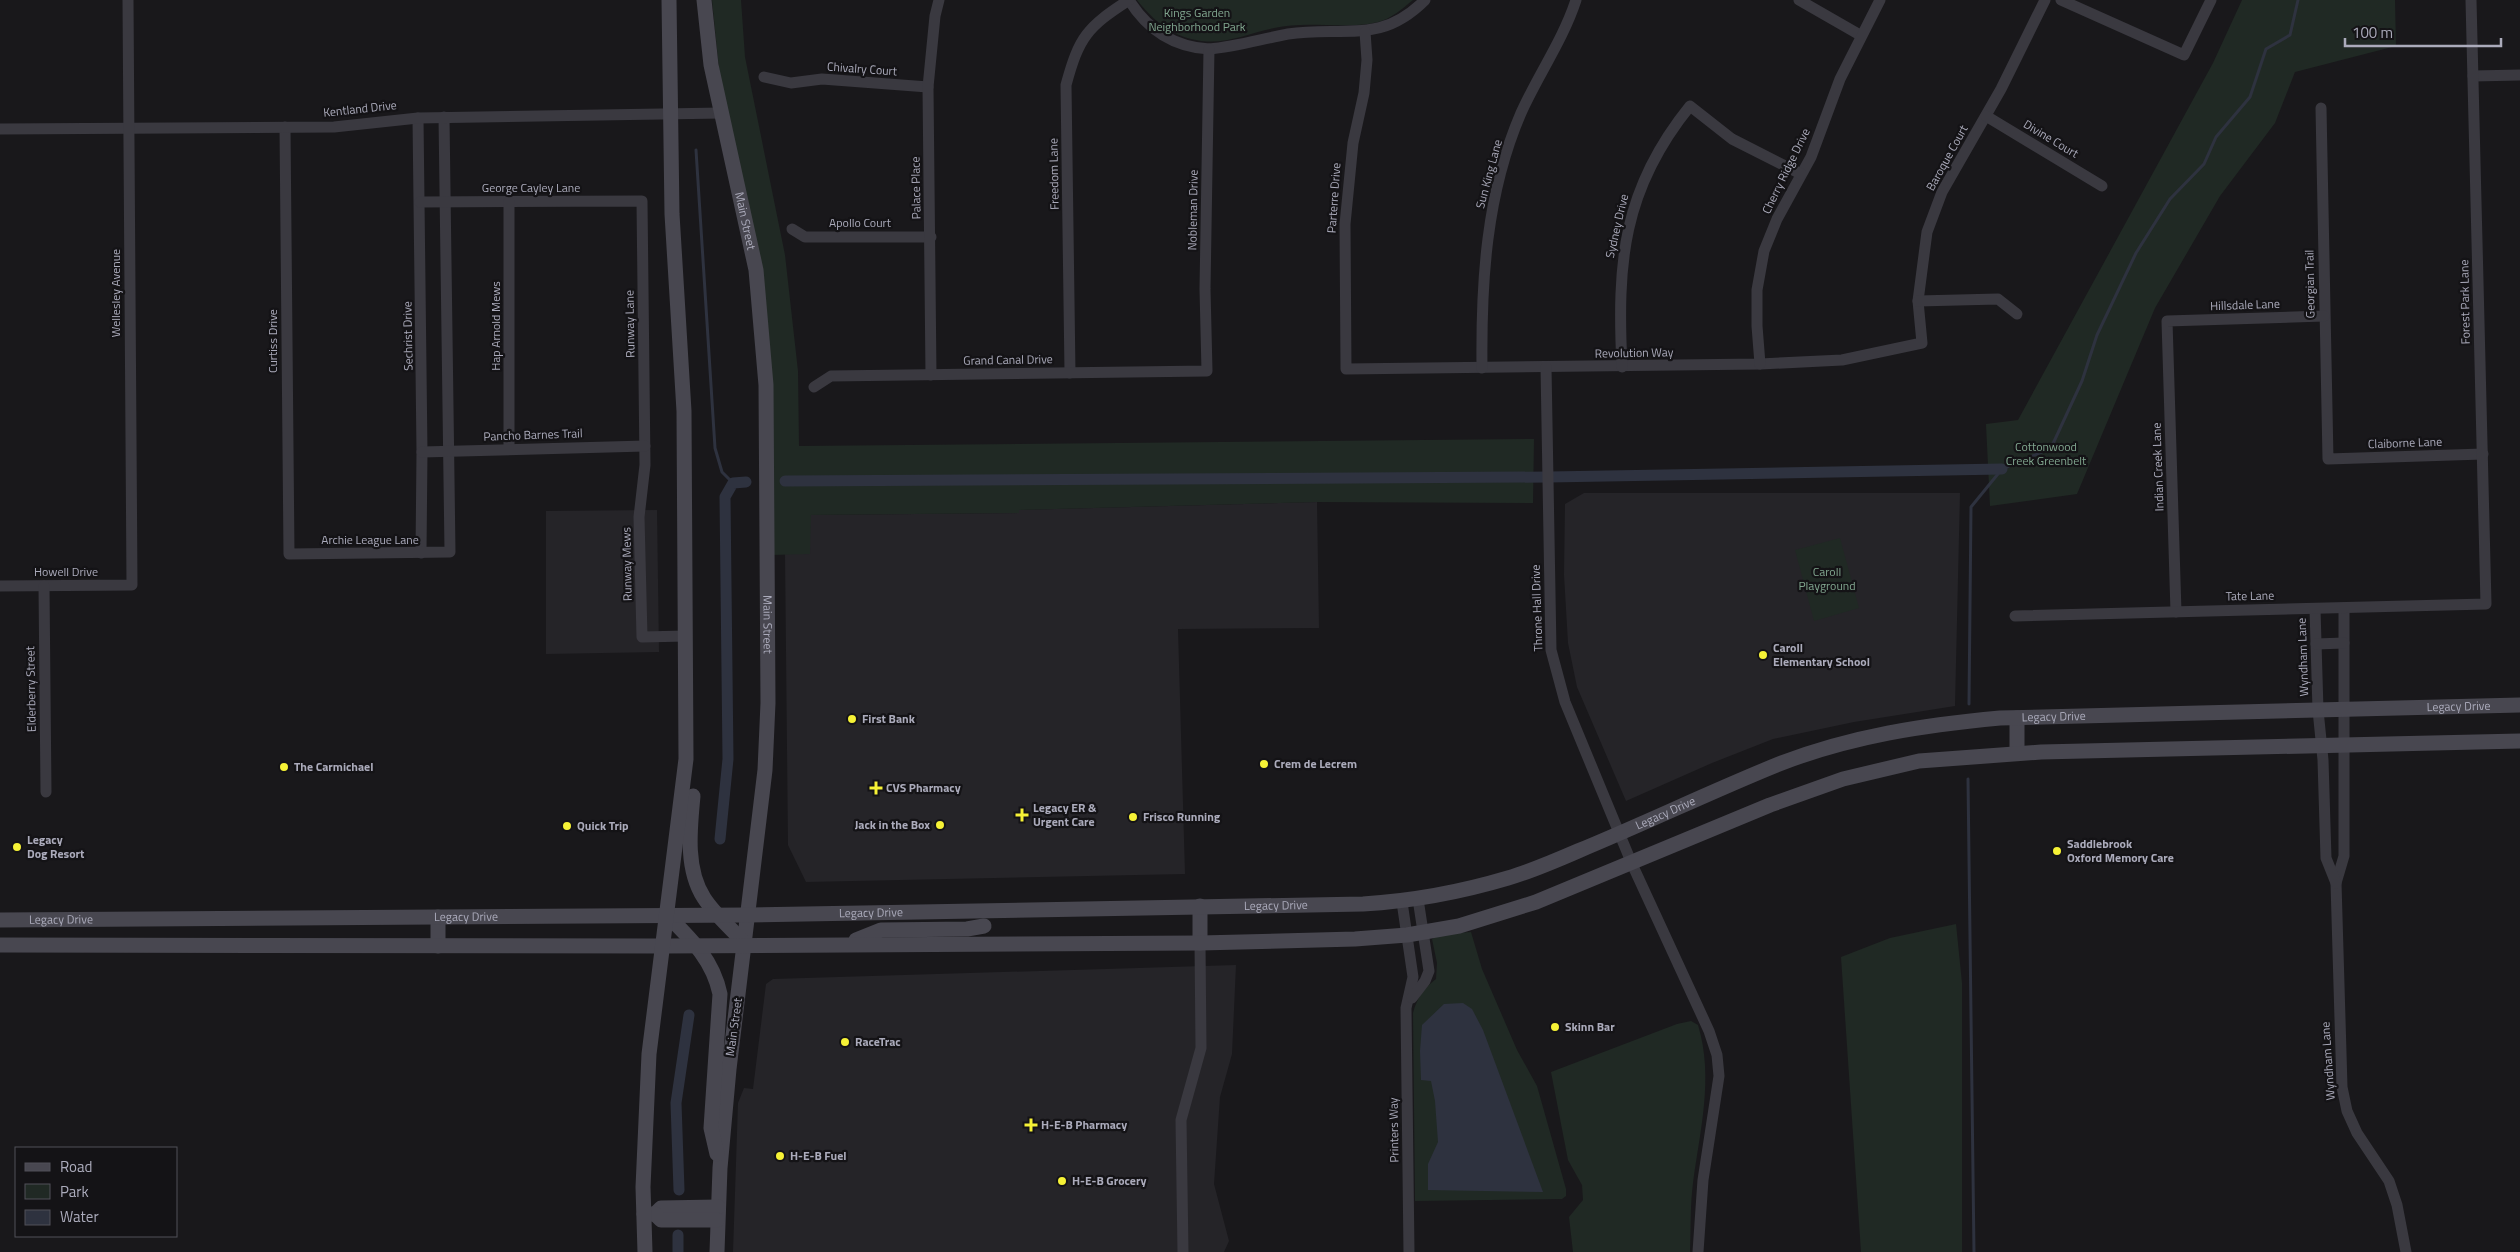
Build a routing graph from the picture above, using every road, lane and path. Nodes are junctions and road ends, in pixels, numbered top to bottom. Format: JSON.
{"nodes":[{"id":1,"x":128,"y":0,"type":"edge"},
{"id":2,"x":669,"y":0,"type":"edge"},
{"id":3,"x":704,"y":0,"type":"edge"},
{"id":4,"x":939,"y":0,"type":"edge"},
{"id":5,"x":1129,"y":0,"type":"edge"},
{"id":6,"x":1425,"y":0,"type":"edge"},
{"id":7,"x":1576,"y":0,"type":"edge"},
{"id":8,"x":1799,"y":0,"type":"edge"},
{"id":9,"x":1880,"y":0,"type":"edge"},
{"id":10,"x":2045,"y":0,"type":"edge"},
{"id":11,"x":2061,"y":0,"type":"edge"},
{"id":12,"x":2211,"y":0,"type":"edge"},
{"id":13,"x":2472,"y":0,"type":"edge"},
{"id":14,"x":1365,"y":32,"type":"junction"},
{"id":15,"x":1860,"y":35,"type":"junction"},
{"id":16,"x":1209,"y":49,"type":"junction"},
{"id":17,"x":2520,"y":75,"type":"edge"},
{"id":18,"x":2473,"y":76,"type":"junction"},
{"id":19,"x":764,"y":77,"type":"dead end"},
{"id":20,"x":928,"y":86,"type":"junction"},
{"id":21,"x":2321,"y":108,"type":"dead end"},
{"id":22,"x":722,"y":113,"type":"junction"},
{"id":23,"x":671,"y":114,"type":"junction"},
{"id":24,"x":1986,"y":116,"type":"junction"},
{"id":25,"x":444,"y":117,"type":"junction"},
{"id":26,"x":418,"y":118,"type":"junction"},
{"id":27,"x":285,"y":127,"type":"junction"},
{"id":28,"x":128,"y":128,"type":"junction"},
{"id":29,"x":0,"y":129,"type":"edge"},
{"id":30,"x":1801,"y":174,"type":"junction"},
{"id":31,"x":2102,"y":186,"type":"dead end"},
{"id":32,"x":420,"y":202,"type":"junction"},
{"id":33,"x":446,"y":202,"type":"junction"},
{"id":34,"x":509,"y":202,"type":"junction"},
{"id":35,"x":642,"y":202,"type":"joint"},
{"id":36,"x":792,"y":229,"type":"dead end"},
{"id":37,"x":931,"y":237,"type":"junction"},
{"id":38,"x":1918,"y":301,"type":"junction"},
{"id":39,"x":2017,"y":314,"type":"dead end"},
{"id":40,"x":2324,"y":316,"type":"junction"},
{"id":41,"x":2167,"y":321,"type":"joint"},
{"id":42,"x":1922,"y":343,"type":"joint"},
{"id":43,"x":1760,"y":364,"type":"junction"},
{"id":44,"x":1546,"y":367,"type":"junction"},
{"id":45,"x":1622,"y":367,"type":"junction"},
{"id":46,"x":1482,"y":368,"type":"junction"},
{"id":47,"x":1346,"y":369,"type":"joint"},
{"id":48,"x":1207,"y":370,"type":"joint"},
{"id":49,"x":1070,"y":373,"type":"junction"},
{"id":50,"x":932,"y":375,"type":"junction"},
{"id":51,"x":814,"y":387,"type":"dead end"},
{"id":52,"x":645,"y":446,"type":"junction"},
{"id":53,"x":509,"y":449,"type":"junction"},
{"id":54,"x":449,"y":451,"type":"junction"},
{"id":55,"x":422,"y":452,"type":"junction"},
{"id":56,"x":2483,"y":454,"type":"junction"},
{"id":57,"x":2328,"y":459,"type":"joint"},
{"id":58,"x":421,"y":553,"type":"junction"},
{"id":59,"x":289,"y":554,"type":"joint"},
{"id":60,"x":132,"y":585,"type":"joint"},
{"id":61,"x":0,"y":586,"type":"edge"},
{"id":62,"x":44,"y":586,"type":"junction"},
{"id":63,"x":2486,"y":604,"type":"joint"},
{"id":64,"x":2315,"y":608,"type":"junction"},
{"id":65,"x":2344,"y":608,"type":"junction"},
{"id":66,"x":2176,"y":612,"type":"junction"},
{"id":67,"x":2015,"y":616,"type":"dead end"},
{"id":68,"x":686,"y":636,"type":"junction"},
{"id":69,"x":2344,"y":643,"type":"junction"},
{"id":70,"x":2316,"y":644,"type":"junction"},
{"id":71,"x":688,"y":697,"type":"junction"},
{"id":72,"x":2520,"y":705,"type":"edge"},
{"id":73,"x":2318,"y":710,"type":"junction"},
{"id":74,"x":2345,"y":710,"type":"junction"},
{"id":75,"x":2017,"y":718,"type":"junction"},
{"id":76,"x":2520,"y":741,"type":"edge"},
{"id":77,"x":2344,"y":745,"type":"junction"},
{"id":78,"x":2322,"y":746,"type":"junction"},
{"id":79,"x":2017,"y":753,"type":"junction"},
{"id":80,"x":46,"y":792,"type":"dead end"},
{"id":81,"x":1621,"y":834,"type":"junction"},
{"id":82,"x":1632,"y":864,"type":"junction"},
{"id":83,"x":2336,"y":883,"type":"junction"},
{"id":84,"x":1418,"y":899,"type":"junction"},
{"id":85,"x":1402,"y":902,"type":"junction"},
{"id":86,"x":1200,"y":906,"type":"junction"},
{"id":87,"x":984,"y":910,"type":"junction"},
{"id":88,"x":668,"y":915,"type":"junction"},
{"id":89,"x":720,"y":915,"type":"junction"},
{"id":90,"x":747,"y":915,"type":"junction"},
{"id":91,"x":438,"y":917,"type":"junction"},
{"id":92,"x":205,"y":918,"type":"junction"},
{"id":93,"x":0,"y":920,"type":"edge"},
{"id":94,"x":984,"y":926,"type":"junction"},
{"id":95,"x":1423,"y":932,"type":"junction"},
{"id":96,"x":1407,"y":935,"type":"junction"},
{"id":97,"x":1200,"y":943,"type":"junction"},
{"id":98,"x":745,"y":944,"type":"junction"},
{"id":99,"x":983,"y":944,"type":"junction"},
{"id":100,"x":0,"y":945,"type":"edge"},
{"id":101,"x":205,"y":945,"type":"junction"},
{"id":102,"x":698,"y":945,"type":"junction"},
{"id":103,"x":845,"y":945,"type":"junction"},
{"id":104,"x":438,"y":946,"type":"junction"},
{"id":105,"x":663,"y":946,"type":"junction"},
{"id":106,"x":1406,"y":1008,"type":"junction"},
{"id":107,"x":720,"y":1168,"type":"junction"},
{"id":108,"x":718,"y":1213,"type":"junction"},
{"id":109,"x":650,"y":1214,"type":"junction"},
{"id":110,"x":645,"y":1252,"type":"edge"},
{"id":111,"x":718,"y":1252,"type":"edge"},
{"id":112,"x":1183,"y":1252,"type":"edge"},
{"id":113,"x":1409,"y":1252,"type":"edge"},
{"id":114,"x":1698,"y":1252,"type":"edge"},
{"id":115,"x":2406,"y":1252,"type":"edge"}],
"edges":[{"from":1,"to":28,"type":"street","name":"Wellesley Avenue"},
{"from":2,"to":23,"type":"main road"},
{"from":3,"to":22,"type":"main road","name":"Main Street"},
{"from":4,"to":20,"type":"street","name":"Palace Place"},
{"from":5,"to":16,"type":"street"},
{"from":5,"to":49,"type":"street","name":"Freedom Lane"},
{"from":6,"to":14,"type":"street"},
{"from":7,"to":46,"type":"street","name":"Sun King Lane"},
{"from":8,"to":15,"type":"street"},
{"from":9,"to":15,"type":"street","name":"Cherry Ridge Drive"},
{"from":10,"to":24,"type":"street","name":"Baroque Court"},
{"from":11,"to":12,"type":"street"},
{"from":13,"to":18,"type":"street","name":"Forest Park Lane"},
{"from":14,"to":16,"type":"street"},
{"from":14,"to":47,"type":"street","name":"Parterre Drive"},
{"from":15,"to":30,"type":"street","name":"Cherry Ridge Drive"},
{"from":16,"to":48,"type":"street","name":"Nobleman Drive"},
{"from":17,"to":18,"type":"street"},
{"from":18,"to":56,"type":"street","name":"Forest Park Lane"},
{"from":19,"to":20,"type":"street","name":"Chivalry Court"},
{"from":20,"to":37,"type":"street","name":"Palace Place"},
{"from":21,"to":40,"type":"street","name":"Georgian Trail"},
{"from":22,"to":23,"type":"street","name":"Kentland Drive"},
{"from":22,"to":90,"type":"main road","name":"Main Street"},
{"from":23,"to":25,"type":"street","name":"Kentland Drive"},
{"from":23,"to":68,"type":"main road"},
{"from":24,"to":31,"type":"street","name":"Divine Court"},
{"from":24,"to":38,"type":"street","name":"Baroque Court"},
{"from":25,"to":26,"type":"street","name":"Kentland Drive"},
{"from":25,"to":33,"type":"street"},
{"from":26,"to":27,"type":"street","name":"Kentland Drive"},
{"from":26,"to":32,"type":"street","name":"Sechrist Drive"},
{"from":27,"to":28,"type":"street","name":"Kentland Drive"},
{"from":27,"to":59,"type":"street","name":"Curtiss Drive"},
{"from":28,"to":29,"type":"street","name":"Kentland Drive"},
{"from":28,"to":60,"type":"street","name":"Wellesley Avenue"},
{"from":30,"to":43,"type":"street","name":"Cherry Ridge Drive"},
{"from":30,"to":45,"type":"street","name":"Sydney Drive"},
{"from":32,"to":33,"type":"street","name":"George Cayley Lane"},
{"from":32,"to":55,"type":"street","name":"Sechrist Drive"},
{"from":33,"to":34,"type":"street","name":"George Cayley Lane"},
{"from":33,"to":54,"type":"street"},
{"from":34,"to":35,"type":"street","name":"George Cayley Lane"},
{"from":34,"to":53,"type":"street","name":"Hap Arnold Mews"},
{"from":35,"to":52,"type":"street","name":"Runway Lane"},
{"from":36,"to":37,"type":"street","name":"Apollo Court"},
{"from":37,"to":50,"type":"street","name":"Palace Place"},
{"from":38,"to":39,"type":"street"},
{"from":38,"to":42,"type":"street","name":"Baroque Court"},
{"from":40,"to":41,"type":"street","name":"Hillsdale Lane"},
{"from":40,"to":57,"type":"street","name":"Georgian Trail"},
{"from":41,"to":66,"type":"street","name":"Indian Creek Lane"},
{"from":42,"to":43,"type":"street","name":"Revolution Way"},
{"from":43,"to":45,"type":"street","name":"Revolution Way"},
{"from":44,"to":45,"type":"street","name":"Revolution Way"},
{"from":44,"to":46,"type":"street","name":"Revolution Way"},
{"from":44,"to":81,"type":"street","name":"Throne Hall Drive"},
{"from":46,"to":47,"type":"street","name":"Revolution Way"},
{"from":48,"to":49,"type":"street","name":"Grand Canal Drive"},
{"from":49,"to":50,"type":"street","name":"Grand Canal Drive"},
{"from":50,"to":51,"type":"street","name":"Grand Canal Drive"},
{"from":52,"to":53,"type":"street","name":"Pancho Barnes Trail"},
{"from":52,"to":68,"type":"street","name":"Runway Mews"},
{"from":53,"to":54,"type":"street","name":"Pancho Barnes Trail"},
{"from":54,"to":55,"type":"street","name":"Pancho Barnes Trail"},
{"from":54,"to":58,"type":"street","name":"Archie League Lane"},
{"from":55,"to":58,"type":"street","name":"Sechrist Drive"},
{"from":56,"to":57,"type":"street","name":"Claiborne Lane"},
{"from":56,"to":63,"type":"street","name":"Forest Park Lane"},
{"from":58,"to":59,"type":"street","name":"Archie League Lane"},
{"from":60,"to":62,"type":"street","name":"Howell Drive"},
{"from":61,"to":62,"type":"street","name":"Howell Drive"},
{"from":62,"to":80,"type":"street","name":"Elderberry Street"},
{"from":63,"to":65,"type":"street","name":"Tate Lane"},
{"from":64,"to":65,"type":"street","name":"Tate Lane"},
{"from":64,"to":66,"type":"street","name":"Tate Lane"},
{"from":64,"to":70,"type":"street","name":"Wyndham Lane"},
{"from":65,"to":69,"type":"street","name":"Wyndham Lane"},
{"from":66,"to":67,"type":"street","name":"Tate Lane"},
{"from":68,"to":71,"type":"main road"},
{"from":69,"to":70,"type":"street"},
{"from":69,"to":74,"type":"street","name":"Wyndham Lane"},
{"from":70,"to":73,"type":"street","name":"Wyndham Lane"},
{"from":71,"to":88,"type":"main road"},
{"from":71,"to":89,"type":"main road"},
{"from":72,"to":74,"type":"main road","name":"Legacy Drive"},
{"from":73,"to":74,"type":"main road","name":"Legacy Drive"},
{"from":73,"to":75,"type":"main road","name":"Legacy Drive"},
{"from":73,"to":78,"type":"street","name":"Wyndham Lane"},
{"from":74,"to":77,"type":"street","name":"Wyndham Lane"},
{"from":75,"to":79,"type":"main road"},
{"from":75,"to":81,"type":"main road","name":"Legacy Drive"},
{"from":76,"to":77,"type":"main road"},
{"from":77,"to":78,"type":"main road"},
{"from":77,"to":83,"type":"street","name":"Wyndham Lane"},
{"from":78,"to":79,"type":"main road"},
{"from":78,"to":83,"type":"street","name":"Wyndham Lane"},
{"from":79,"to":82,"type":"main road"},
{"from":81,"to":82,"type":"street","name":"Throne Hall Drive"},
{"from":81,"to":84,"type":"main road","name":"Legacy Drive"},
{"from":82,"to":95,"type":"main road"},
{"from":82,"to":114,"type":"street","name":"Throne Hall Drive"},
{"from":83,"to":115,"type":"street","name":"Wyndham Lane"},
{"from":84,"to":85,"type":"main road","name":"Legacy Drive"},
{"from":84,"to":95,"type":"street"},
{"from":85,"to":86,"type":"main road","name":"Legacy Drive"},
{"from":85,"to":96,"type":"street","name":"Printers Way"},
{"from":86,"to":87,"type":"main road","name":"Legacy Drive"},
{"from":86,"to":97,"type":"main road"},
{"from":87,"to":90,"type":"main road","name":"Legacy Drive"},
{"from":87,"to":94,"type":"main road"},
{"from":88,"to":89,"type":"main road","name":"Legacy Drive"},
{"from":88,"to":91,"type":"main road","name":"Legacy Drive"},
{"from":88,"to":102,"type":"main road"},
{"from":88,"to":105,"type":"main road"},
{"from":89,"to":90,"type":"main road","name":"Legacy Drive"},
{"from":89,"to":98,"type":"main road"},
{"from":90,"to":98,"type":"main road","name":"Main Street"},
{"from":91,"to":92,"type":"main road","name":"Legacy Drive"},
{"from":91,"to":104,"type":"main road"},
{"from":92,"to":93,"type":"main road","name":"Legacy Drive"},
{"from":92,"to":101,"type":"main road"},
{"from":94,"to":99,"type":"main road"},
{"from":94,"to":103,"type":"main road"},
{"from":95,"to":96,"type":"main road"},
{"from":95,"to":106,"type":"street"},
{"from":96,"to":97,"type":"main road"},
{"from":96,"to":106,"type":"street","name":"Printers Way"},
{"from":97,"to":99,"type":"main road"},
{"from":97,"to":112,"type":"street"},
{"from":98,"to":102,"type":"main road"},
{"from":98,"to":103,"type":"main road"},
{"from":98,"to":107,"type":"main road","name":"Main Street"},
{"from":99,"to":103,"type":"main road"},
{"from":100,"to":101,"type":"main road"},
{"from":101,"to":104,"type":"main road"},
{"from":102,"to":105,"type":"main road"},
{"from":102,"to":107,"type":"main road"},
{"from":104,"to":105,"type":"main road"},
{"from":105,"to":109,"type":"main road"},
{"from":106,"to":113,"type":"street","name":"Printers Way"},
{"from":107,"to":108,"type":"main road","name":"Main Street"},
{"from":108,"to":109,"type":"main road"},
{"from":108,"to":111,"type":"main road","name":"Main Street"},
{"from":109,"to":110,"type":"main road"}]}
